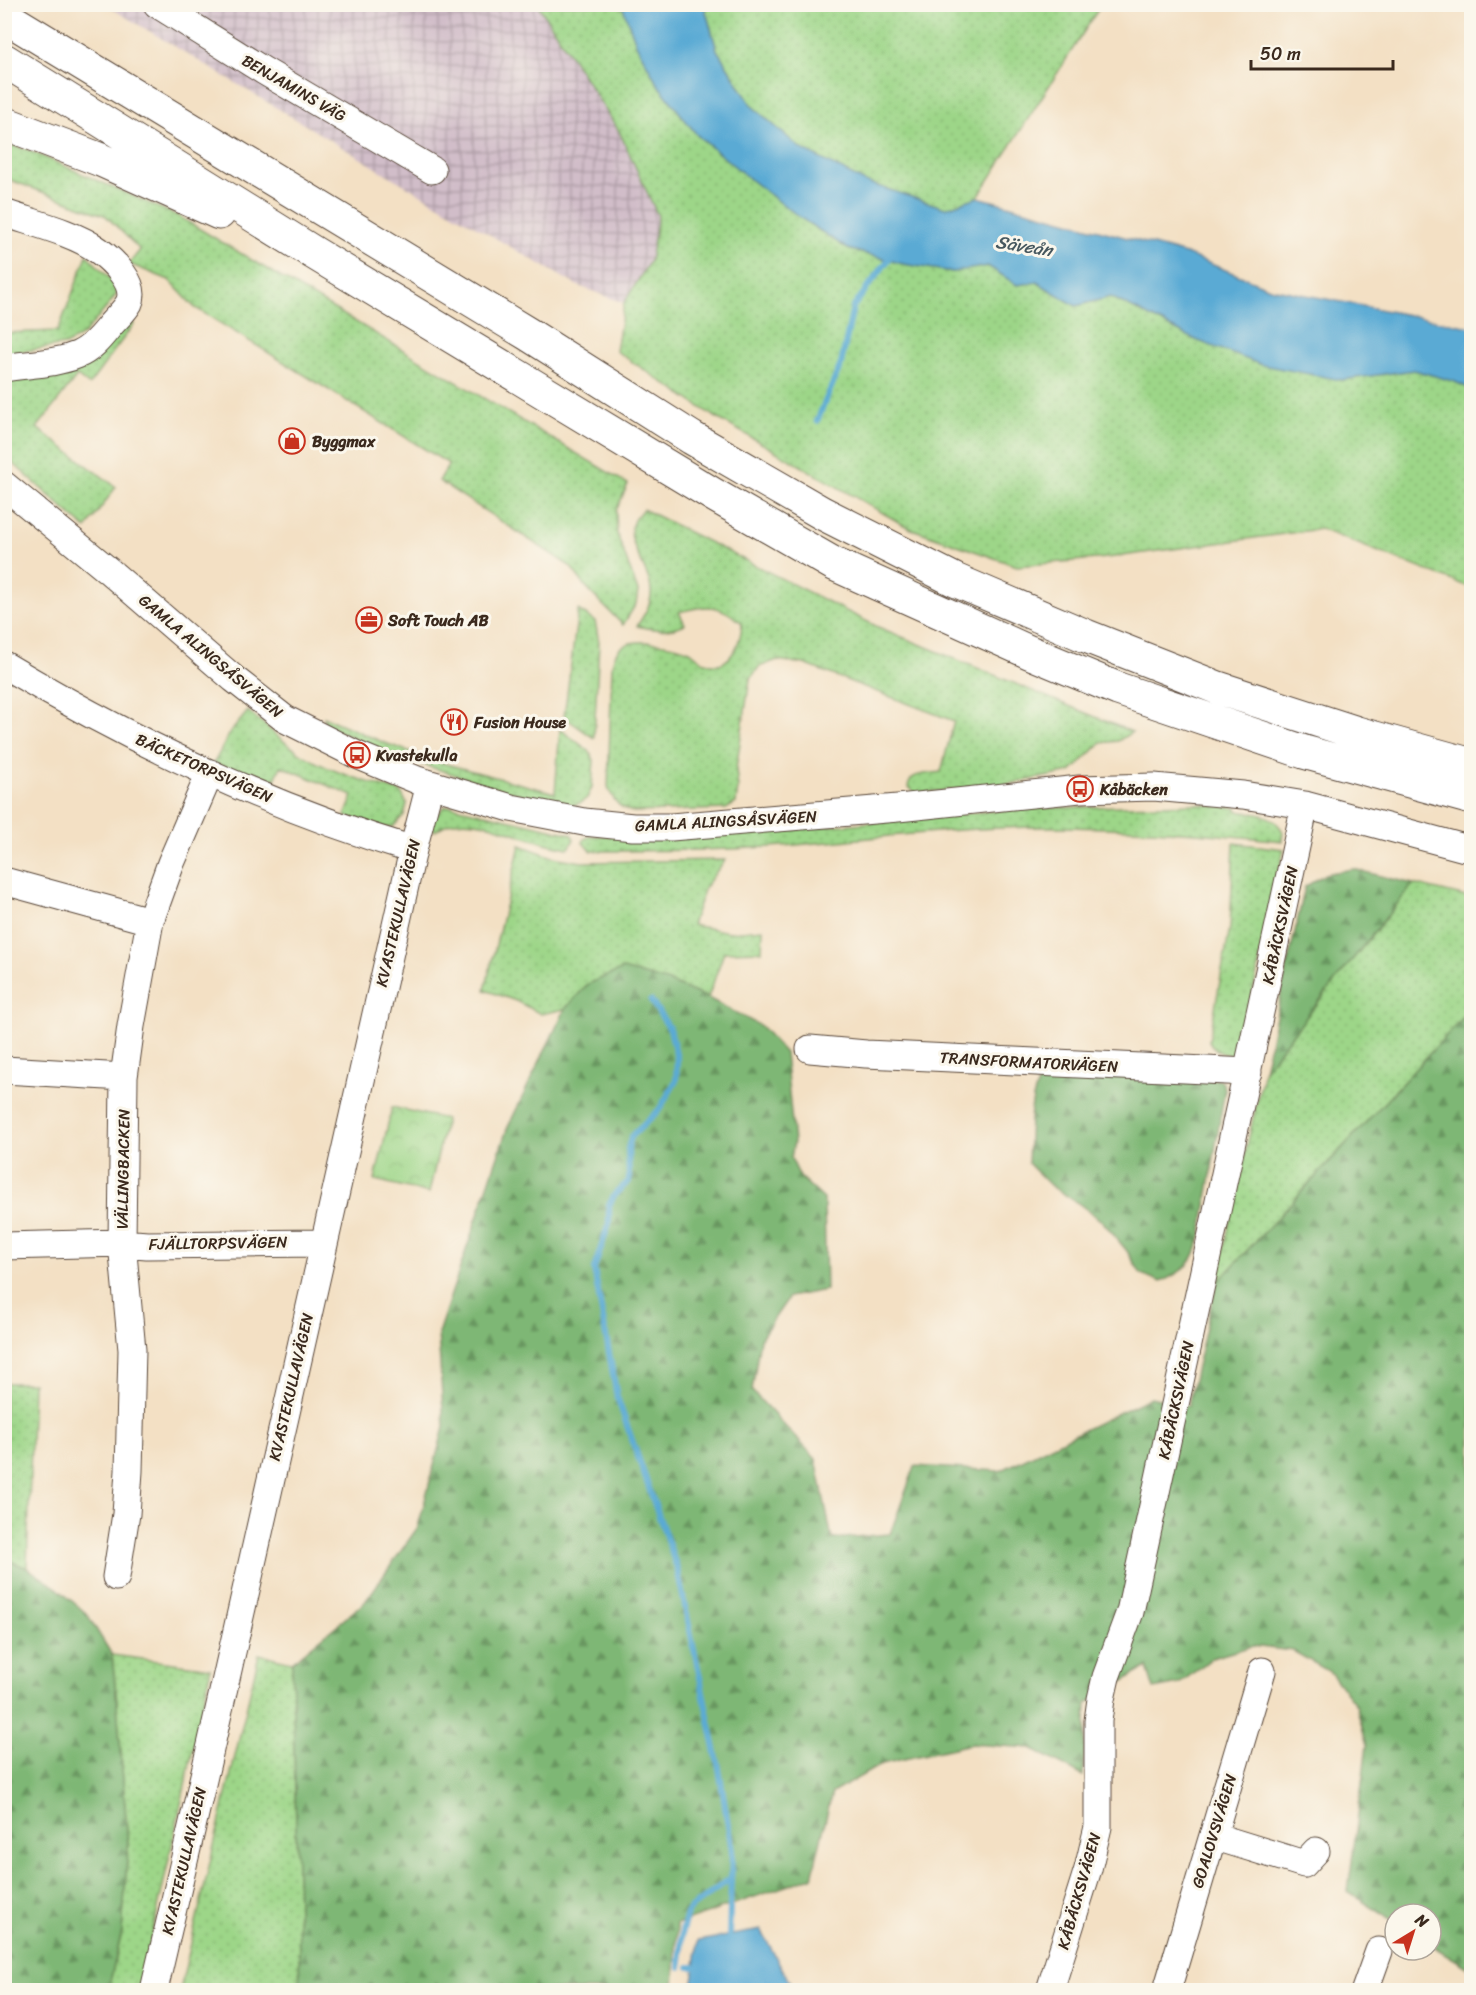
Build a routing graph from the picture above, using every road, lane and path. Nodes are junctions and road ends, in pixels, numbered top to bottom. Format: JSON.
{"nodes":[{"id":1,"x":157,"y":4,"type":"edge"},
{"id":2,"x":4,"y":16,"type":"edge"},
{"id":3,"x":4,"y":60,"type":"edge"},
{"id":4,"x":4,"y":123,"type":"edge"},
{"id":5,"x":432,"y":170,"type":"dead end"},
{"id":6,"x":4,"y":213,"type":"edge"},
{"id":7,"x":314,"y":253,"type":"junction"},
{"id":8,"x":4,"y":368,"type":"edge"},
{"id":9,"x":692,"y":438,"type":"junction"},
{"id":10,"x":4,"y":485,"type":"edge"},
{"id":11,"x":998,"y":573,"type":"dead end"},
{"id":12,"x":4,"y":665,"type":"edge"},
{"id":13,"x":1472,"y":765,"type":"edge"},
{"id":14,"x":210,"y":773,"type":"junction"},
{"id":15,"x":430,"y":784,"type":"junction"},
{"id":16,"x":1472,"y":798,"type":"edge"},
{"id":17,"x":1305,"y":805,"type":"junction"},
{"id":18,"x":412,"y":850,"type":"junction"},
{"id":19,"x":1472,"y":850,"type":"edge"},
{"id":20,"x":4,"y":881,"type":"edge"},
{"id":21,"x":150,"y":921,"type":"junction"},
{"id":22,"x":810,"y":1049,"type":"dead end"},
{"id":23,"x":4,"y":1070,"type":"edge"},
{"id":24,"x":1248,"y":1072,"type":"junction"},
{"id":25,"x":124,"y":1077,"type":"junction"},
{"id":26,"x":122,"y":1243,"type":"junction"},
{"id":27,"x":323,"y":1243,"type":"junction"},
{"id":28,"x":4,"y":1246,"type":"edge"},
{"id":29,"x":116,"y":1577,"type":"dead end"},
{"id":30,"x":1262,"y":1671,"type":"dead end"},
{"id":31,"x":1213,"y":1836,"type":"junction"},
{"id":32,"x":1316,"y":1851,"type":"dead end"},
{"id":33,"x":1379,"y":1952,"type":"dead end"},
{"id":34,"x":153,"y":1990,"type":"edge"},
{"id":35,"x":1050,"y":1990,"type":"edge"},
{"id":36,"x":1167,"y":1990,"type":"edge"},
{"id":37,"x":1365,"y":1990,"type":"edge"}],
"edges":[{"from":1,"to":5,"type":"street","name":"BENJAMINS VÄG"},
{"from":2,"to":9,"type":"highway"},
{"from":3,"to":7,"type":"highway"},
{"from":4,"to":7,"type":"highway"},
{"from":6,"to":8,"type":"street"},
{"from":7,"to":16,"type":"highway"},
{"from":9,"to":11,"type":"highway"},
{"from":9,"to":13,"type":"highway"},
{"from":10,"to":15,"type":"street","name":"GAMLA ALINGSÅSVÄGEN"},
{"from":12,"to":14,"type":"street","name":"BÄCKETORPSVÄGEN"},
{"from":14,"to":18,"type":"street","name":"BÄCKETORPSVÄGEN"},
{"from":14,"to":21,"type":"street","name":"VÄLLINGBACKEN"},
{"from":15,"to":17,"type":"street","name":"GAMLA ALINGSÅSVÄGEN"},
{"from":15,"to":18,"type":"street","name":"KVASTEKULLAVÄGEN"},
{"from":17,"to":19,"type":"street","name":"GAMLA ALINGSÅSVÄGEN"},
{"from":17,"to":24,"type":"street","name":"KÅBÄCKSVÄGEN"},
{"from":18,"to":27,"type":"street","name":"KVASTEKULLAVÄGEN"},
{"from":20,"to":21,"type":"street"},
{"from":21,"to":25,"type":"street","name":"VÄLLINGBACKEN"},
{"from":22,"to":24,"type":"street","name":"TRANSFORMATORVÄGEN"},
{"from":23,"to":25,"type":"street"},
{"from":24,"to":35,"type":"street","name":"KÅBÄCKSVÄGEN"},
{"from":25,"to":26,"type":"street","name":"VÄLLINGBACKEN"},
{"from":26,"to":27,"type":"street","name":"FJÄLLTORPSVÄGEN"},
{"from":26,"to":28,"type":"street","name":"FJÄLLTORPSVÄGEN"},
{"from":26,"to":29,"type":"street","name":"VÄLLINGBACKEN"},
{"from":27,"to":34,"type":"street","name":"KVASTEKULLAVÄGEN"},
{"from":30,"to":31,"type":"street","name":"GOALOVSVÄGEN"},
{"from":31,"to":32,"type":"street"},
{"from":31,"to":36,"type":"street","name":"GOALOVSVÄGEN"},
{"from":33,"to":37,"type":"street"}]}
